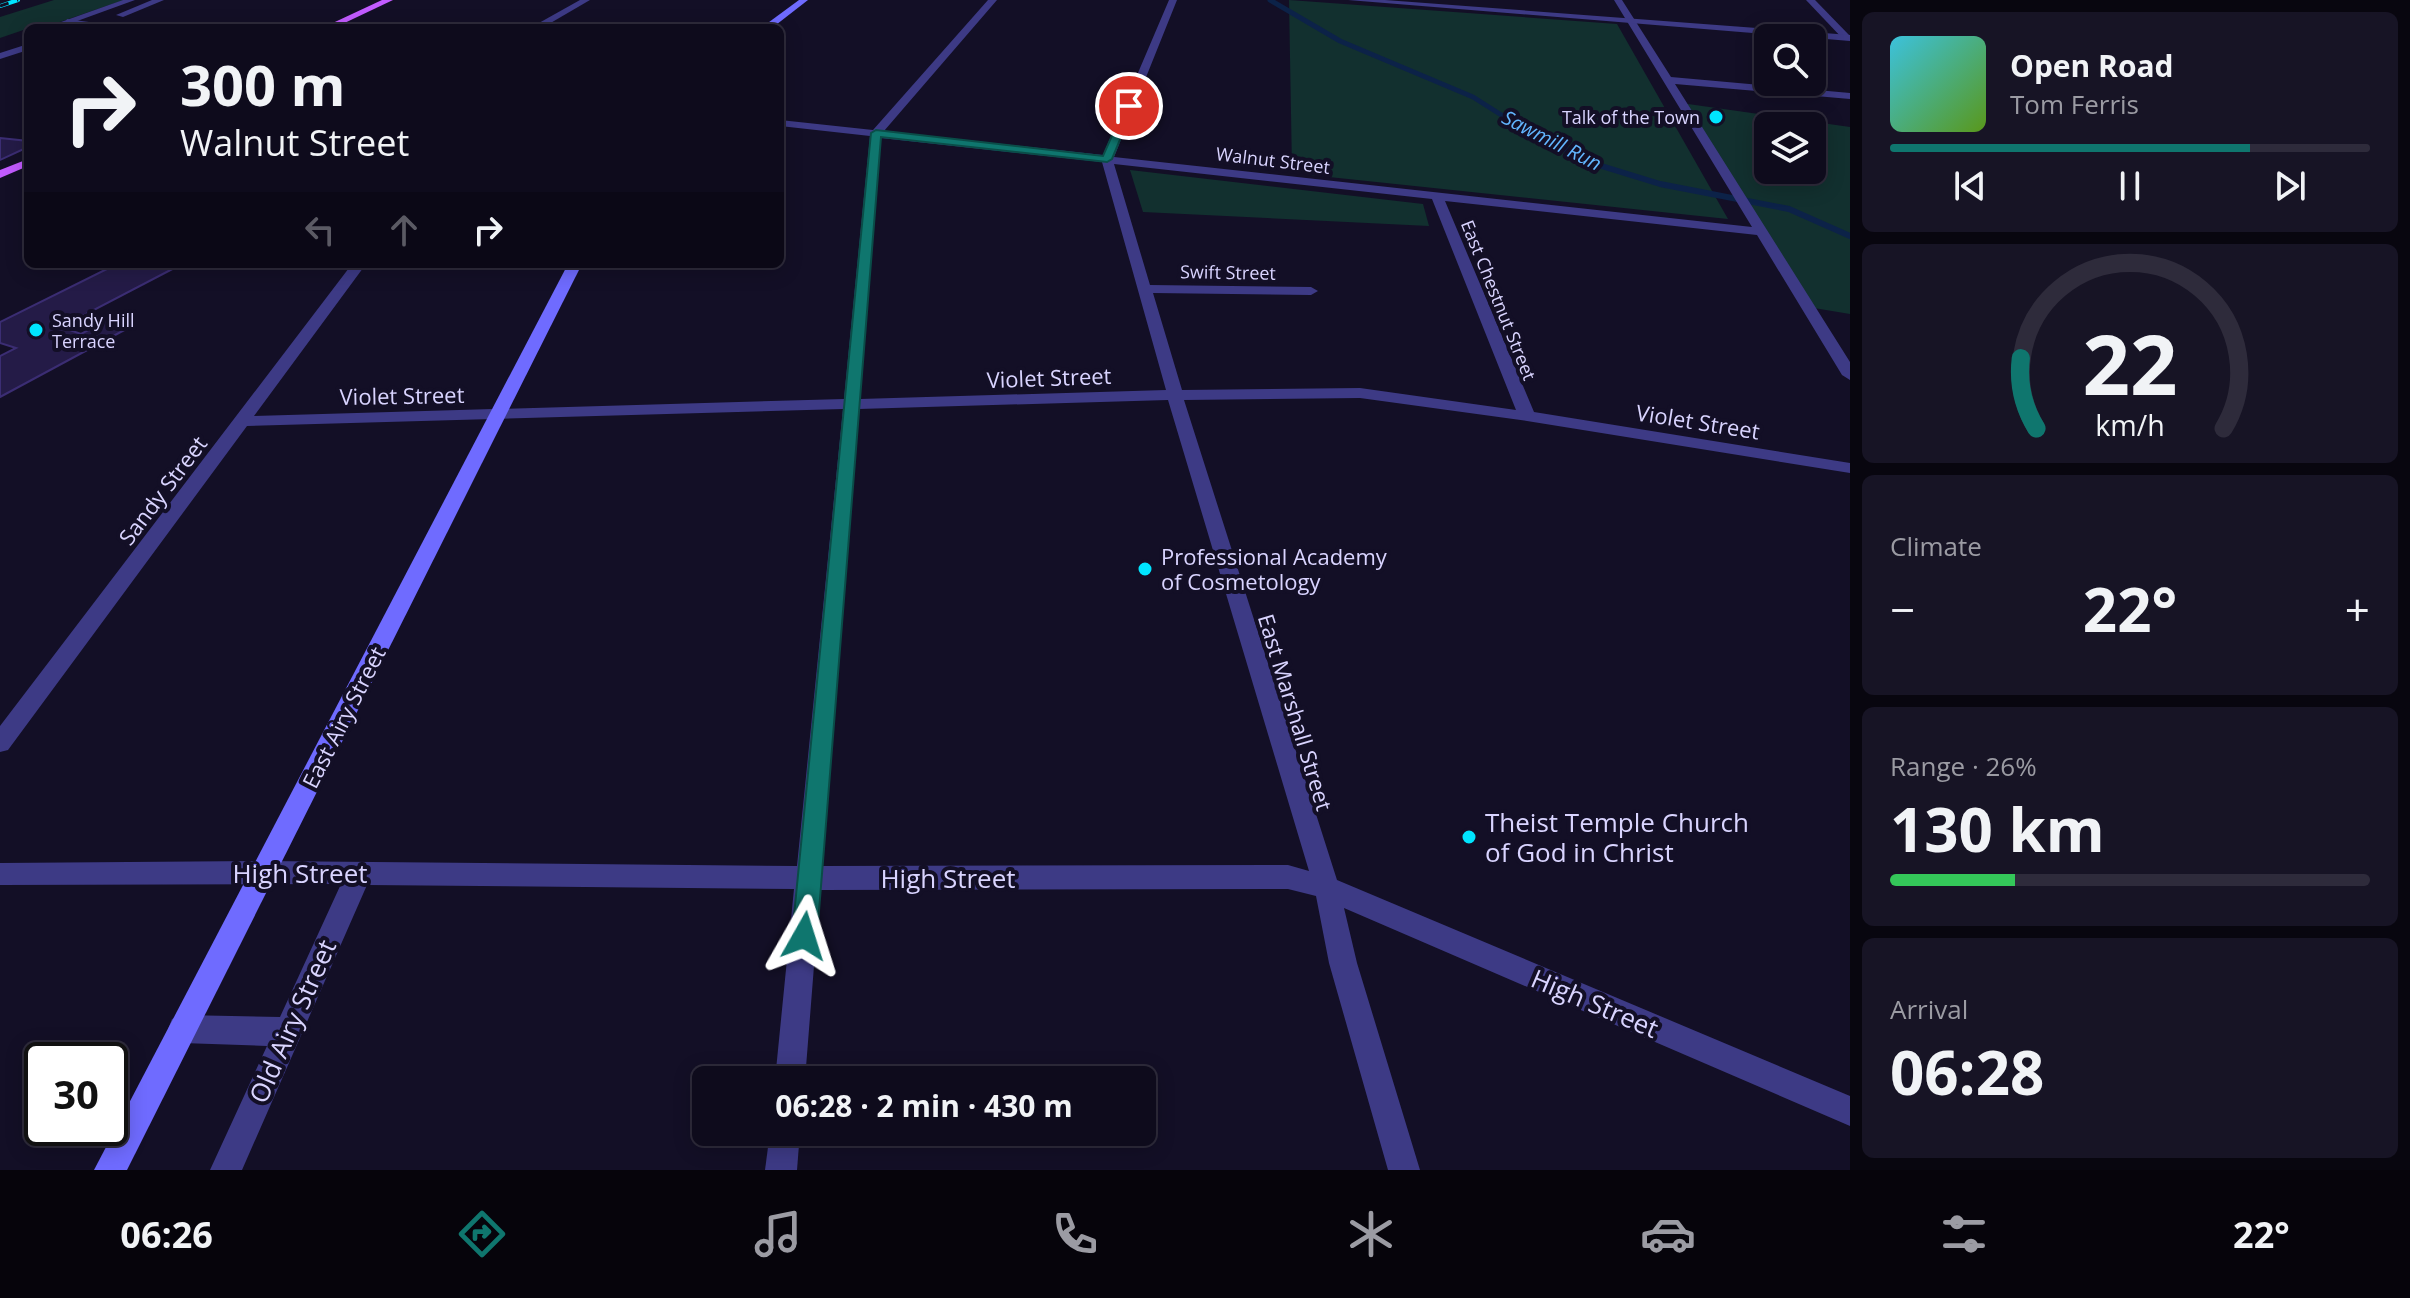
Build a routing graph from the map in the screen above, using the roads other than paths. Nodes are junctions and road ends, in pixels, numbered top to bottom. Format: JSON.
{"nodes":[{"id":1,"x":131,"y":0,"type":"edge"},
{"id":2,"x":160,"y":0,"type":"edge"},
{"id":3,"x":389,"y":0,"type":"edge"},
{"id":4,"x":586,"y":0,"type":"edge"},
{"id":5,"x":804,"y":0,"type":"edge"},
{"id":6,"x":993,"y":0,"type":"edge"},
{"id":7,"x":1173,"y":0,"type":"edge"},
{"id":8,"x":1352,"y":0,"type":"edge"},
{"id":9,"x":1618,"y":0,"type":"edge"},
{"id":10,"x":1810,"y":0,"type":"edge"},
{"id":11,"x":1414,"y":2,"type":"edge"},
{"id":12,"x":67,"y":22,"type":"junction"},
{"id":13,"x":1632,"y":22,"type":"junction"},
{"id":14,"x":61,"y":24,"type":"edge"},
{"id":15,"x":75,"y":24,"type":"edge"},
{"id":16,"x":94,"y":24,"type":"edge"},
{"id":17,"x":336,"y":24,"type":"edge"},
{"id":18,"x":542,"y":24,"type":"edge"},
{"id":19,"x":771,"y":24,"type":"edge"},
{"id":20,"x":24,"y":36,"type":"edge"},
{"id":21,"x":1848,"y":38,"type":"edge"},
{"id":22,"x":0,"y":45,"type":"edge"},
{"id":23,"x":24,"y":48,"type":"edge"},
{"id":24,"x":0,"y":56,"type":"edge"},
{"id":25,"x":1667,"y":80,"type":"junction"},
{"id":26,"x":1850,"y":96,"type":"edge"},
{"id":27,"x":784,"y":123,"type":"edge"},
{"id":28,"x":876,"y":133,"type":"junction"},
{"id":29,"x":1107,"y":159,"type":"junction"},
{"id":30,"x":24,"y":164,"type":"edge"},
{"id":31,"x":0,"y":174,"type":"edge"},
{"id":32,"x":1438,"y":198,"type":"junction"},
{"id":33,"x":1762,"y":232,"type":"junction"},
{"id":34,"x":356,"y":268,"type":"edge"},
{"id":35,"x":573,"y":268,"type":"edge"},
{"id":36,"x":1145,"y":289,"type":"junction"},
{"id":37,"x":1311,"y":291,"type":"dead end"},
{"id":38,"x":1850,"y":375,"type":"edge"},
{"id":39,"x":1176,"y":395,"type":"junction"},
{"id":40,"x":853,"y":405,"type":"junction"},
{"id":41,"x":496,"y":415,"type":"junction"},
{"id":42,"x":1527,"y":416,"type":"junction"},
{"id":43,"x":244,"y":421,"type":"junction"},
{"id":44,"x":1850,"y":468,"type":"edge"},
{"id":45,"x":0,"y":743,"type":"edge"},
{"id":46,"x":264,"y":872,"type":"junction"},
{"id":47,"x":359,"y":873,"type":"junction"},
{"id":48,"x":0,"y":874,"type":"edge"},
{"id":49,"x":810,"y":878,"type":"junction"},
{"id":50,"x":1327,"y":888,"type":"junction"},
{"id":51,"x":182,"y":1029,"type":"junction"},
{"id":52,"x":287,"y":1032,"type":"junction"},
{"id":53,"x":791,"y":1066,"type":"edge"},
{"id":54,"x":1850,"y":1111,"type":"edge"},
{"id":55,"x":784,"y":1146,"type":"edge"},
{"id":56,"x":110,"y":1170,"type":"edge"},
{"id":57,"x":226,"y":1170,"type":"edge"},
{"id":58,"x":781,"y":1170,"type":"edge"},
{"id":59,"x":1404,"y":1170,"type":"edge"}],
"edges":[{"from":1,"to":12,"type":"street"},
{"from":2,"to":16,"type":"street"},
{"from":3,"to":17,"type":"main road"},
{"from":4,"to":18,"type":"street"},
{"from":5,"to":19,"type":"main road"},
{"from":6,"to":28,"type":"street"},
{"from":7,"to":29,"type":"street"},
{"from":8,"to":11,"type":"street"},
{"from":9,"to":13,"type":"street"},
{"from":10,"to":21,"type":"street"},
{"from":11,"to":13,"type":"street"},
{"from":12,"to":14,"type":"street"},
{"from":12,"to":15,"type":"street"},
{"from":13,"to":21,"type":"street"},
{"from":13,"to":25,"type":"street"},
{"from":20,"to":22,"type":"street"},
{"from":23,"to":24,"type":"street"},
{"from":25,"to":26,"type":"street"},
{"from":25,"to":33,"type":"street"},
{"from":27,"to":28,"type":"street","name":"Walnut Street"},
{"from":28,"to":29,"type":"street","name":"Walnut Street"},
{"from":28,"to":40,"type":"street"},
{"from":29,"to":32,"type":"street","name":"Walnut Street"},
{"from":29,"to":36,"type":"street","name":"East Marshall Street"},
{"from":30,"to":31,"type":"main road"},
{"from":32,"to":33,"type":"street","name":"Walnut Street"},
{"from":32,"to":42,"type":"street","name":"East Chestnut Street"},
{"from":33,"to":38,"type":"street"},
{"from":34,"to":43,"type":"street","name":"Sandy Street"},
{"from":35,"to":41,"type":"main road","name":"East Airy Street"},
{"from":36,"to":37,"type":"street","name":"Swift Street"},
{"from":36,"to":39,"type":"street","name":"East Marshall Street"},
{"from":39,"to":40,"type":"street","name":"Violet Street"},
{"from":39,"to":42,"type":"street","name":"Violet Street"},
{"from":39,"to":50,"type":"street","name":"East Marshall Street"},
{"from":40,"to":41,"type":"street","name":"Violet Street"},
{"from":40,"to":49,"type":"street"},
{"from":41,"to":43,"type":"street","name":"Violet Street"},
{"from":41,"to":46,"type":"main road","name":"East Airy Street"},
{"from":42,"to":44,"type":"street","name":"Violet Street"},
{"from":43,"to":45,"type":"street","name":"Sandy Street"},
{"from":46,"to":47,"type":"street","name":"High Street"},
{"from":46,"to":48,"type":"street","name":"High Street"},
{"from":46,"to":51,"type":"main road","name":"East Airy Street"},
{"from":47,"to":49,"type":"street","name":"High Street"},
{"from":47,"to":52,"type":"street","name":"Old Airy Street"},
{"from":49,"to":50,"type":"street","name":"High Street"},
{"from":49,"to":53,"type":"street"},
{"from":50,"to":54,"type":"street","name":"High Street"},
{"from":50,"to":59,"type":"street","name":"East Marshall Street"},
{"from":51,"to":52,"type":"street"},
{"from":51,"to":56,"type":"main road","name":"East Airy Street"},
{"from":52,"to":57,"type":"street","name":"Old Airy Street"},
{"from":55,"to":58,"type":"street"}]}
